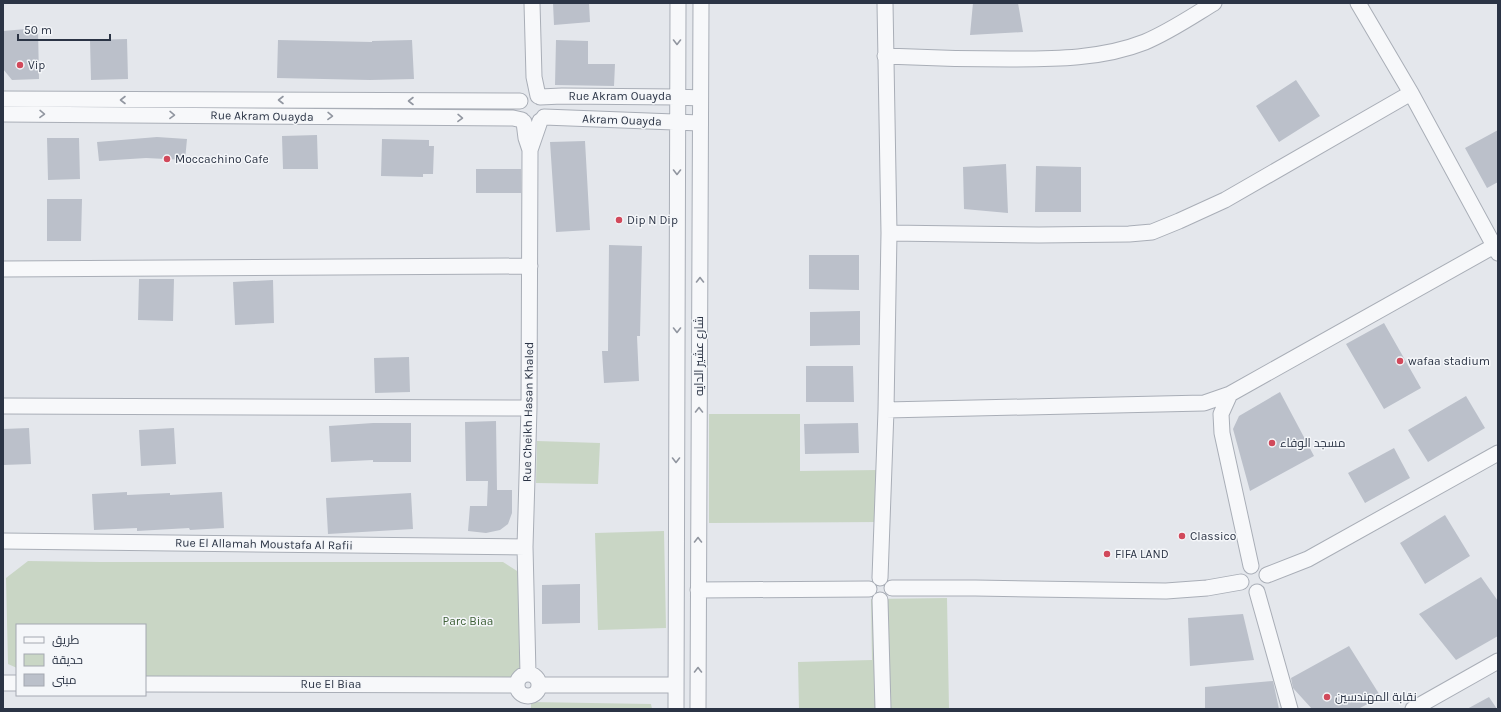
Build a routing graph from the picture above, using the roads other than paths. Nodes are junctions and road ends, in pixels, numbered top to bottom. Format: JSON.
{"nodes":[{"id":1,"x":532,"y":3,"type":"edge"},
{"id":2,"x":678,"y":3,"type":"edge"},
{"id":3,"x":701,"y":3,"type":"edge"},
{"id":4,"x":885,"y":3,"type":"edge"},
{"id":5,"x":1214,"y":3,"type":"edge"},
{"id":6,"x":1358,"y":3,"type":"edge"},
{"id":7,"x":885,"y":56,"type":"junction"},
{"id":8,"x":1410,"y":93,"type":"junction"},
{"id":9,"x":677,"y":96,"type":"junction"},
{"id":10,"x":530,"y":98,"type":"junction"},
{"id":11,"x":700,"y":98,"type":"junction"},
{"id":12,"x":3,"y":99,"type":"edge"},
{"id":13,"x":3,"y":114,"type":"edge"},
{"id":14,"x":542,"y":119,"type":"junction"},
{"id":15,"x":523,"y":121,"type":"junction"},
{"id":16,"x":677,"y":122,"type":"junction"},
{"id":17,"x":700,"y":123,"type":"junction"},
{"id":18,"x":530,"y":150,"type":"junction"},
{"id":19,"x":889,"y":233,"type":"junction"},
{"id":20,"x":1496,"y":250,"type":"edge"},
{"id":21,"x":530,"y":266,"type":"junction"},
{"id":22,"x":3,"y":269,"type":"edge"},
{"id":23,"x":1230,"y":394,"type":"junction"},
{"id":24,"x":1204,"y":403,"type":"junction"},
{"id":25,"x":3,"y":406,"type":"edge"},
{"id":26,"x":529,"y":408,"type":"junction"},
{"id":27,"x":886,"y":410,"type":"junction"},
{"id":28,"x":1221,"y":414,"type":"junction"},
{"id":29,"x":1498,"y":453,"type":"edge"},
{"id":30,"x":3,"y":541,"type":"edge"},
{"id":31,"x":525,"y":547,"type":"junction"},
{"id":32,"x":1251,"y":566,"type":"junction"},
{"id":33,"x":1267,"y":575,"type":"junction"},
{"id":34,"x":880,"y":578,"type":"junction"},
{"id":35,"x":1241,"y":582,"type":"junction"},
{"id":36,"x":892,"y":588,"type":"junction"},
{"id":37,"x":869,"y":589,"type":"junction"},
{"id":38,"x":698,"y":590,"type":"junction"},
{"id":39,"x":1257,"y":592,"type":"junction"},
{"id":40,"x":880,"y":600,"type":"junction"},
{"id":41,"x":1498,"y":661,"type":"edge"},
{"id":42,"x":528,"y":674,"type":"junction"},
{"id":43,"x":3,"y":683,"type":"edge"},
{"id":44,"x":16,"y":683,"type":"edge"},
{"id":45,"x":146,"y":684,"type":"edge"},
{"id":46,"x":517,"y":685,"type":"junction"},
{"id":47,"x":539,"y":685,"type":"junction"},
{"id":48,"x":676,"y":685,"type":"junction"},
{"id":49,"x":528,"y":703,"type":"edge"},
{"id":50,"x":676,"y":709,"type":"edge"},
{"id":51,"x":698,"y":709,"type":"edge"},
{"id":52,"x":883,"y":709,"type":"edge"},
{"id":53,"x":1290,"y":709,"type":"edge"},
{"id":54,"x":1413,"y":709,"type":"edge"}],
"edges":[{"from":1,"to":10,"type":"street"},
{"from":2,"to":9,"type":"street","name":"شارع عشير الدايه","one_way":true},
{"from":3,"to":11,"type":"street","name":"شارع عشير الدايه"},
{"from":4,"to":7,"type":"street"},
{"from":5,"to":7,"type":"street"},
{"from":6,"to":8,"type":"street"},
{"from":7,"to":19,"type":"street"},
{"from":8,"to":19,"type":"street"},
{"from":8,"to":20,"type":"street"},
{"from":9,"to":10,"type":"street","name":"Rue Akram Ouayda"},
{"from":9,"to":11,"type":"street","name":"Rue Akram Ouayda"},
{"from":9,"to":16,"type":"street","name":"شارع عشير الدايه"},
{"from":10,"to":12,"type":"street","name":"Rue Akram Ouayda","one_way":true},
{"from":10,"to":14,"type":"street"},
{"from":10,"to":15,"type":"street"},
{"from":11,"to":17,"type":"street","name":"شارع عشير الدايه"},
{"from":13,"to":15,"type":"street","name":"Rue Akram Ouayda","one_way":true},
{"from":14,"to":15,"type":"street"},
{"from":14,"to":16,"type":"street","name":"Akram Ouayda"},
{"from":14,"to":18,"type":"street","name":"Rue Cheikh Hasan Khaled"},
{"from":15,"to":18,"type":"street","name":"Rue Cheikh Hasan Khaled"},
{"from":16,"to":17,"type":"street","name":"Akram Ouayda"},
{"from":16,"to":48,"type":"street","name":"شارع عشير الدايه","one_way":true},
{"from":38,"to":17,"type":"street","name":"شارع عشير الدايه","one_way":true},
{"from":18,"to":21,"type":"street","name":"Rue Cheikh Hasan Khaled"},
{"from":19,"to":27,"type":"street"},
{"from":20,"to":23,"type":"street"},
{"from":21,"to":22,"type":"street"},
{"from":21,"to":26,"type":"street","name":"Rue Cheikh Hasan Khaled"},
{"from":23,"to":24,"type":"street"},
{"from":23,"to":28,"type":"street"},
{"from":24,"to":27,"type":"street"},
{"from":24,"to":28,"type":"street"},
{"from":25,"to":26,"type":"street"},
{"from":26,"to":31,"type":"street","name":"Rue Cheikh Hasan Khaled"},
{"from":27,"to":34,"type":"street"},
{"from":28,"to":32,"type":"street"},
{"from":29,"to":33,"type":"street"},
{"from":30,"to":31,"type":"street","name":"Rue El Allamah Moustafa Al Rafii"},
{"from":31,"to":42,"type":"street","name":"Rue Cheikh Hasan Khaled"},
{"from":32,"to":33,"type":"street"},
{"from":32,"to":35,"type":"street"},
{"from":33,"to":39,"type":"street"},
{"from":34,"to":36,"type":"street"},
{"from":34,"to":37,"type":"street"},
{"from":35,"to":36,"type":"street"},
{"from":35,"to":39,"type":"street"},
{"from":36,"to":40,"type":"street"},
{"from":37,"to":38,"type":"street"},
{"from":37,"to":40,"type":"street"},
{"from":51,"to":38,"type":"street","name":"شارع عشير الدايه","one_way":true},
{"from":39,"to":53,"type":"street"},
{"from":40,"to":52,"type":"street"},
{"from":41,"to":54,"type":"street"},
{"from":42,"to":46,"type":"street"},
{"from":42,"to":47,"type":"street"},
{"from":43,"to":44,"type":"street"},
{"from":45,"to":46,"type":"street","name":"Rue El Biaa"},
{"from":46,"to":49,"type":"street"},
{"from":47,"to":48,"type":"street"},
{"from":47,"to":49,"type":"street"},
{"from":48,"to":50,"type":"street","name":"شارع عشير الدايه"}]}
